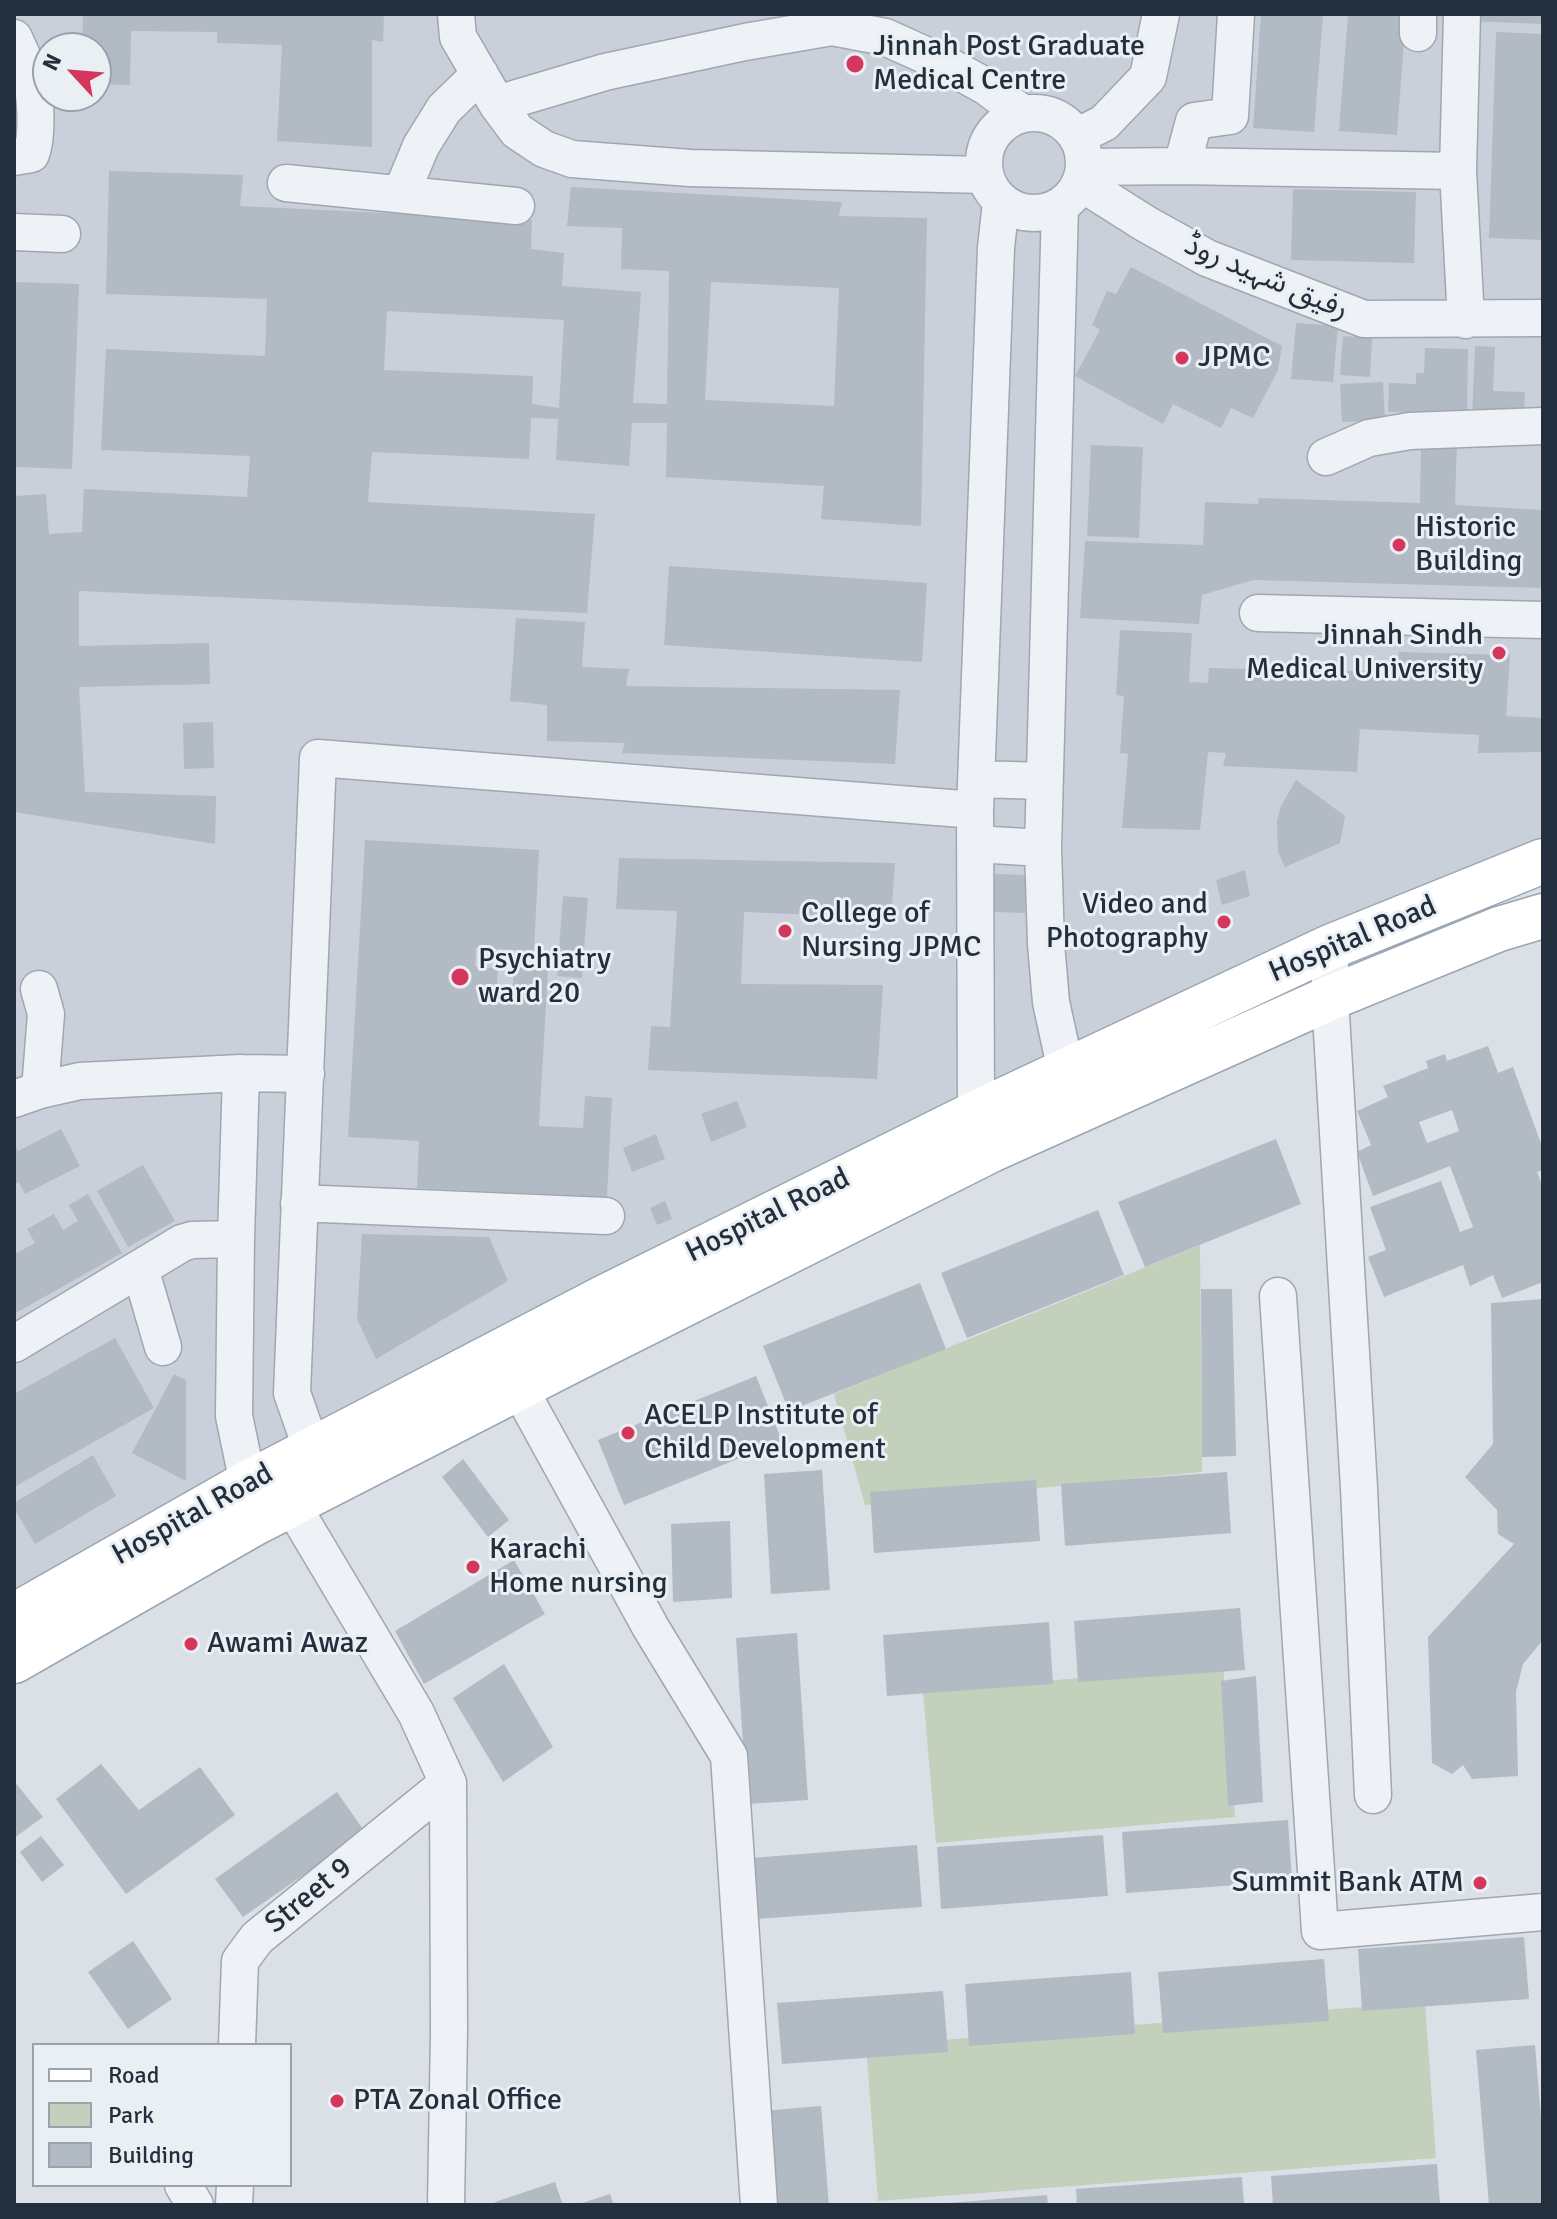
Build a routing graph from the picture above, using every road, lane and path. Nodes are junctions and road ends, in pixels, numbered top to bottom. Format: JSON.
{"nodes":[{"id":1,"x":456,"y":14,"type":"edge"},
{"id":2,"x":1161,"y":14,"type":"edge"},
{"id":3,"x":1236,"y":14,"type":"edge"},
{"id":4,"x":1462,"y":14,"type":"edge"},
{"id":5,"x":14,"y":38,"type":"edge"},
{"id":6,"x":488,"y":89,"type":"junction"},
{"id":7,"x":1023,"y":114,"type":"junction"},
{"id":8,"x":14,"y":157,"type":"edge"},
{"id":9,"x":1182,"y":166,"type":"junction"},
{"id":10,"x":1458,"y":171,"type":"junction"},
{"id":11,"x":1076,"y":173,"type":"junction"},
{"id":12,"x":286,"y":183,"type":"dead end"},
{"id":13,"x":993,"y":188,"type":"junction"},
{"id":14,"x":401,"y":194,"type":"junction"},
{"id":15,"x":516,"y":206,"type":"dead end"},
{"id":16,"x":14,"y":232,"type":"edge"},
{"id":17,"x":62,"y":234,"type":"dead end"},
{"id":18,"x":1543,"y":318,"type":"edge"},
{"id":19,"x":1466,"y":320,"type":"junction"},
{"id":20,"x":1543,"y":426,"type":"edge"},
{"id":21,"x":1326,"y":457,"type":"dead end"},
{"id":22,"x":1258,"y":613,"type":"dead end"},
{"id":23,"x":1543,"y":620,"type":"edge"},
{"id":24,"x":1044,"y":781,"type":"junction"},
{"id":25,"x":976,"y":811,"type":"junction"},
{"id":26,"x":1043,"y":848,"type":"junction"},
{"id":27,"x":1543,"y":861,"type":"edge"},
{"id":28,"x":1543,"y":916,"type":"edge"},
{"id":29,"x":1330,"y":947,"type":"junction"},
{"id":30,"x":39,"y":989,"type":"dead end"},
{"id":31,"x":1330,"y":998,"type":"junction"},
{"id":32,"x":1066,"y":1071,"type":"junction"},
{"id":33,"x":241,"y":1073,"type":"junction"},
{"id":34,"x":306,"y":1074,"type":"junction"},
{"id":35,"x":27,"y":1094,"type":"edge"},
{"id":36,"x":976,"y":1113,"type":"junction"},
{"id":37,"x":299,"y":1203,"type":"junction"},
{"id":38,"x":606,"y":1216,"type":"dead end"},
{"id":39,"x":236,"y":1239,"type":"junction"},
{"id":40,"x":140,"y":1268,"type":"junction"},
{"id":41,"x":1278,"y":1296,"type":"dead end"},
{"id":42,"x":14,"y":1344,"type":"edge"},
{"id":43,"x":163,"y":1347,"type":"dead end"},
{"id":44,"x":519,"y":1388,"type":"junction"},
{"id":45,"x":312,"y":1450,"type":"junction"},
{"id":46,"x":248,"y":1483,"type":"junction"},
{"id":47,"x":292,"y":1505,"type":"junction"},
{"id":48,"x":14,"y":1616,"type":"edge"},
{"id":49,"x":14,"y":1661,"type":"edge"},
{"id":50,"x":448,"y":1783,"type":"junction"},
{"id":51,"x":1373,"y":1795,"type":"dead end"},
{"id":52,"x":1543,"y":1912,"type":"edge"},
{"id":53,"x":237,"y":2043,"type":"edge"},
{"id":54,"x":184,"y":2187,"type":"edge"},
{"id":55,"x":195,"y":2205,"type":"edge"},
{"id":56,"x":446,"y":2205,"type":"edge"},
{"id":57,"x":759,"y":2205,"type":"edge"}],
"edges":[{"from":1,"to":6,"type":"street"},
{"from":2,"to":11,"type":"street"},
{"from":3,"to":9,"type":"street"},
{"from":4,"to":10,"type":"street"},
{"from":5,"to":8,"type":"street"},
{"from":6,"to":7,"type":"street"},
{"from":6,"to":13,"type":"street"},
{"from":6,"to":14,"type":"street"},
{"from":7,"to":11,"type":"street"},
{"from":7,"to":13,"type":"street"},
{"from":9,"to":10,"type":"street"},
{"from":9,"to":11,"type":"street"},
{"from":10,"to":19,"type":"street"},
{"from":11,"to":13,"type":"street"},
{"from":11,"to":19,"type":"street","name":"رفیق شہید روڈ"},
{"from":11,"to":24,"type":"street"},
{"from":12,"to":14,"type":"street"},
{"from":13,"to":25,"type":"street"},
{"from":14,"to":15,"type":"street"},
{"from":16,"to":17,"type":"street"},
{"from":18,"to":19,"type":"street","name":"رفیق شہید روڈ"},
{"from":20,"to":21,"type":"street"},
{"from":22,"to":23,"type":"street"},
{"from":24,"to":25,"type":"street"},
{"from":24,"to":26,"type":"street"},
{"from":25,"to":26,"type":"street"},
{"from":25,"to":34,"type":"street"},
{"from":25,"to":36,"type":"street"},
{"from":26,"to":32,"type":"street"},
{"from":27,"to":29,"type":"main road","name":"Hospital Road"},
{"from":28,"to":31,"type":"main road","name":"Hospital Road"},
{"from":29,"to":31,"type":"street"},
{"from":29,"to":32,"type":"main road","name":"Hospital Road"},
{"from":30,"to":35,"type":"street"},
{"from":31,"to":44,"type":"main road","name":"Hospital Road"},
{"from":31,"to":51,"type":"street"},
{"from":32,"to":36,"type":"main road","name":"Hospital Road"},
{"from":33,"to":34,"type":"street"},
{"from":33,"to":35,"type":"street"},
{"from":33,"to":39,"type":"street"},
{"from":34,"to":37,"type":"street"},
{"from":36,"to":45,"type":"main road","name":"Hospital Road"},
{"from":37,"to":38,"type":"street"},
{"from":37,"to":45,"type":"street"},
{"from":39,"to":40,"type":"street"},
{"from":39,"to":46,"type":"street"},
{"from":40,"to":42,"type":"street"},
{"from":40,"to":43,"type":"street"},
{"from":41,"to":52,"type":"street"},
{"from":44,"to":47,"type":"main road","name":"Hospital Road"},
{"from":44,"to":57,"type":"street"},
{"from":45,"to":46,"type":"main road","name":"Hospital Road"},
{"from":46,"to":48,"type":"main road","name":"Hospital Road"},
{"from":47,"to":49,"type":"main road","name":"Hospital Road"},
{"from":47,"to":50,"type":"street"},
{"from":50,"to":53,"type":"street","name":"Street 9"},
{"from":50,"to":56,"type":"street"},
{"from":54,"to":55,"type":"street"}]}
